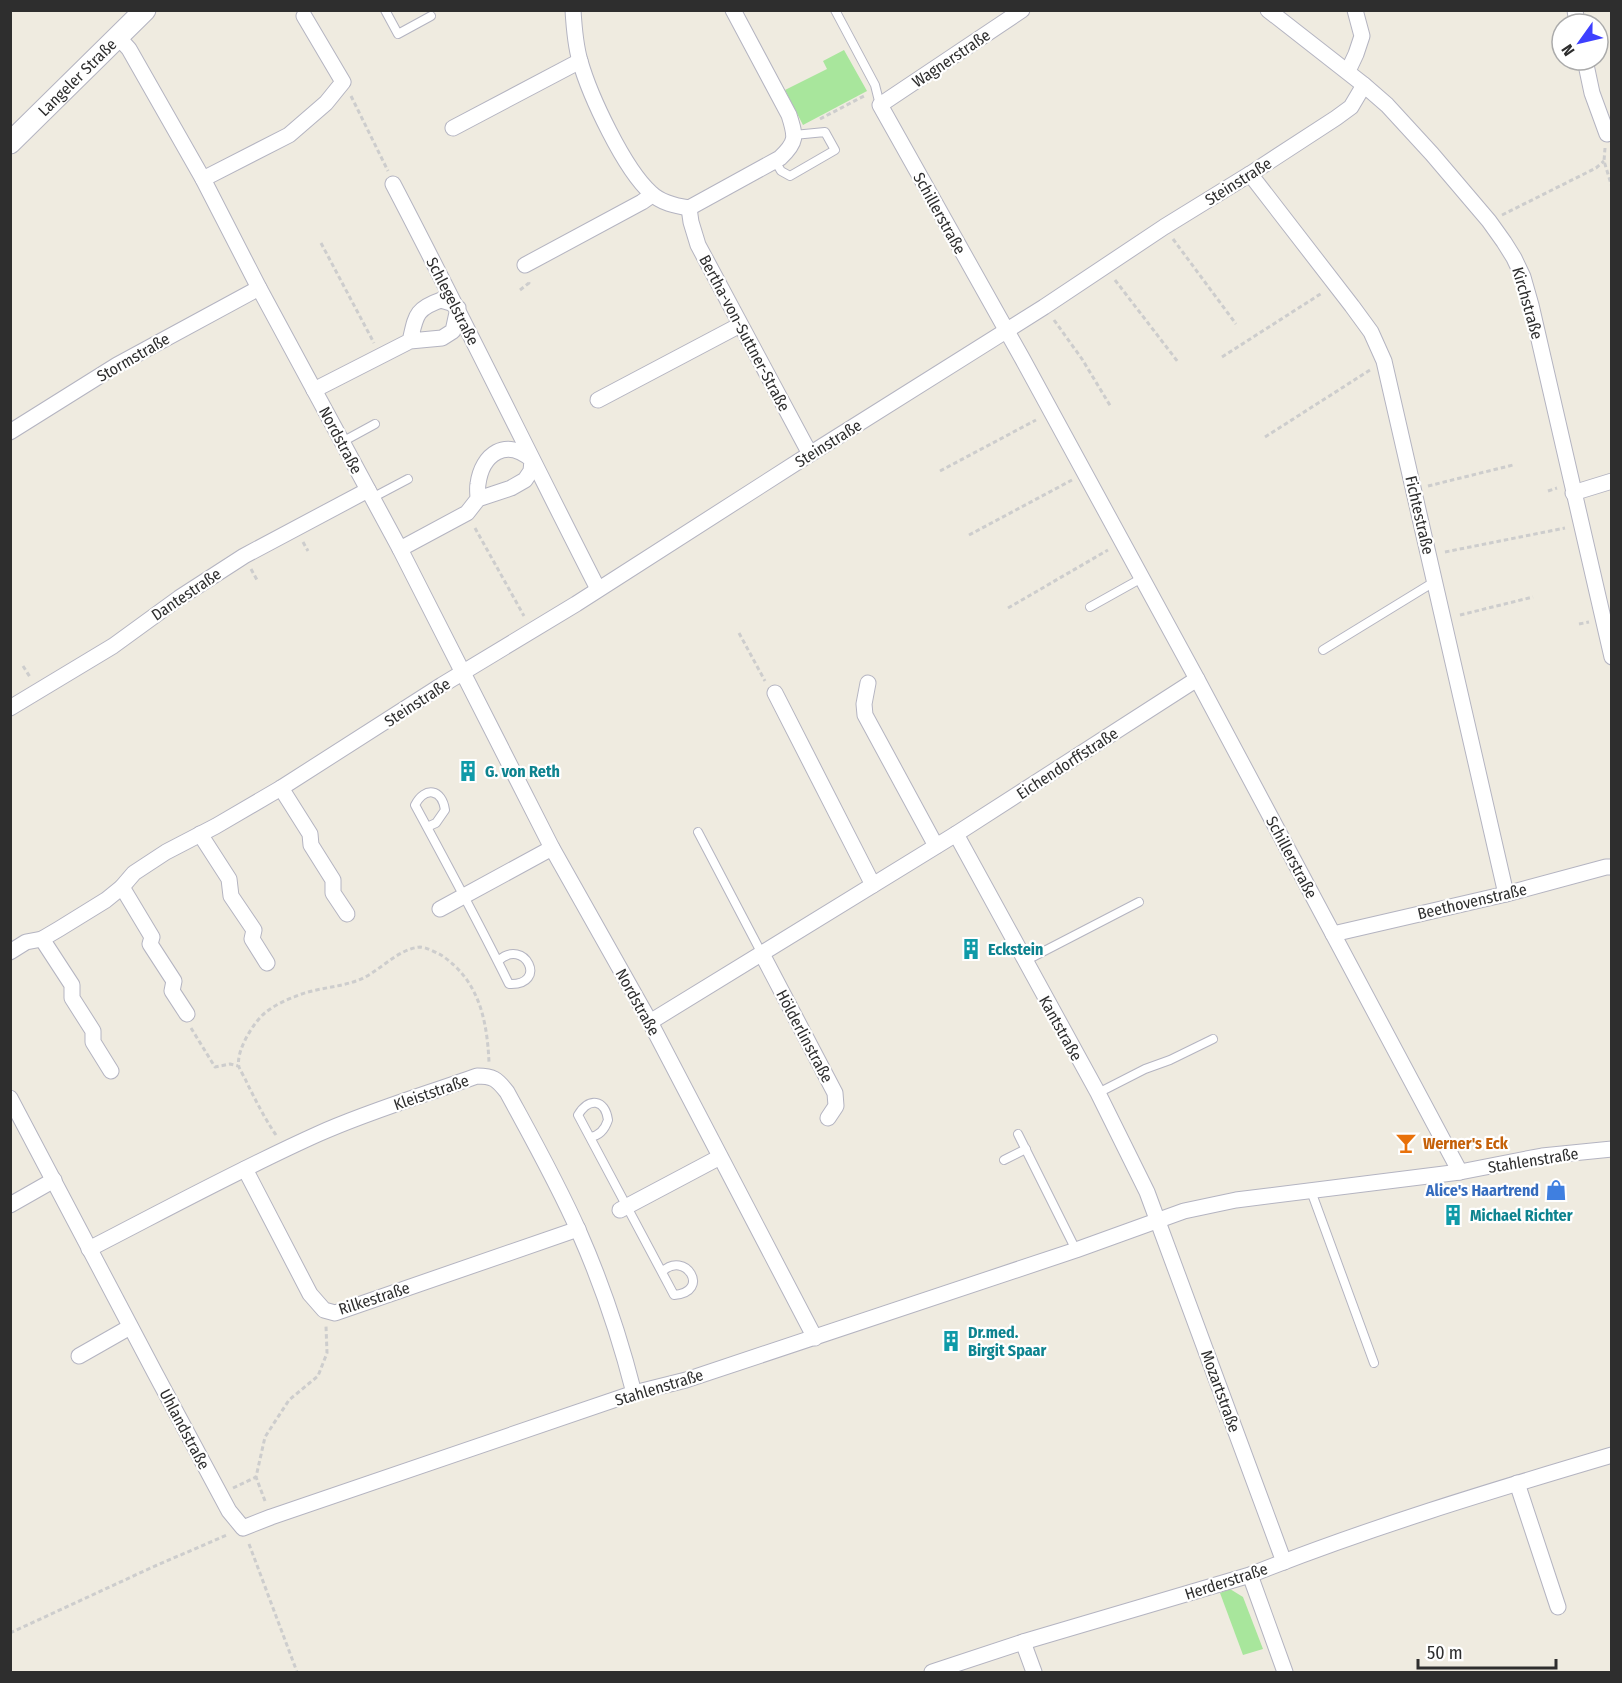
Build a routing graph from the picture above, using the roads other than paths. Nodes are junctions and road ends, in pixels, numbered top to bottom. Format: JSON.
{"nodes":[{"id":1,"x":145,"y":10,"type":"edge"},
{"id":2,"x":386,"y":10,"type":"edge"},
{"id":3,"x":573,"y":10,"type":"edge"},
{"id":4,"x":733,"y":10,"type":"edge"},
{"id":5,"x":835,"y":10,"type":"edge"},
{"id":6,"x":1022,"y":10,"type":"edge"},
{"id":7,"x":1268,"y":10,"type":"edge"},
{"id":8,"x":1355,"y":10,"type":"edge"},
{"id":9,"x":304,"y":16,"type":"dead end"},
{"id":10,"x":431,"y":16,"type":"dead end"},
{"id":11,"x":119,"y":38,"type":"junction"},
{"id":12,"x":580,"y":61,"type":"junction"},
{"id":13,"x":1348,"y":71,"type":"junction"},
{"id":14,"x":1588,"y":72,"type":"edge"},
{"id":15,"x":1364,"y":85,"type":"junction"},
{"id":16,"x":880,"y":105,"type":"junction"},
{"id":17,"x":453,"y":128,"type":"dead end"},
{"id":18,"x":794,"y":134,"type":"junction"},
{"id":19,"x":1607,"y":134,"type":"road end"},
{"id":20,"x":10,"y":143,"type":"edge"},
{"id":21,"x":775,"y":161,"type":"junction"},
{"id":22,"x":1250,"y":174,"type":"junction"},
{"id":23,"x":203,"y":180,"type":"junction"},
{"id":24,"x":393,"y":184,"type":"road end"},
{"id":25,"x":652,"y":195,"type":"junction"},
{"id":26,"x":689,"y":208,"type":"junction"},
{"id":27,"x":525,"y":265,"type":"dead end"},
{"id":28,"x":259,"y":288,"type":"junction"},
{"id":29,"x":458,"y":308,"type":"junction"},
{"id":30,"x":740,"y":325,"type":"junction"},
{"id":31,"x":1006,"y":331,"type":"junction"},
{"id":32,"x":410,"y":341,"type":"junction"},
{"id":33,"x":314,"y":390,"type":"junction"},
{"id":34,"x":598,"y":400,"type":"dead end"},
{"id":35,"x":375,"y":424,"type":"dead end"},
{"id":36,"x":10,"y":432,"type":"edge"},
{"id":37,"x":342,"y":442,"type":"junction"},
{"id":38,"x":810,"y":454,"type":"junction"},
{"id":39,"x":532,"y":460,"type":"junction"},
{"id":40,"x":408,"y":479,"type":"dead end"},
{"id":41,"x":1611,"y":481,"type":"edge"},
{"id":42,"x":1573,"y":493,"type":"junction"},
{"id":43,"x":370,"y":494,"type":"junction"},
{"id":44,"x":478,"y":499,"type":"junction"},
{"id":45,"x":399,"y":549,"type":"junction"},
{"id":46,"x":1142,"y":578,"type":"junction"},
{"id":47,"x":1435,"y":582,"type":"junction"},
{"id":48,"x":598,"y":589,"type":"junction"},
{"id":49,"x":1090,"y":608,"type":"dead end"},
{"id":50,"x":1323,"y":650,"type":"dead end"},
{"id":51,"x":1611,"y":657,"type":"edge"},
{"id":52,"x":462,"y":673,"type":"junction"},
{"id":53,"x":1197,"y":679,"type":"junction"},
{"id":54,"x":868,"y":683,"type":"dead end"},
{"id":55,"x":772,"y":690,"type":"road end"},
{"id":56,"x":10,"y":708,"type":"edge"},
{"id":57,"x":281,"y":788,"type":"junction"},
{"id":58,"x":427,"y":826,"type":"junction"},
{"id":59,"x":698,"y":832,"type":"dead end"},
{"id":60,"x":200,"y":834,"type":"junction"},
{"id":61,"x":956,"y":834,"type":"junction"},
{"id":62,"x":936,"y":846,"type":"junction"},
{"id":63,"x":552,"y":848,"type":"junction"},
{"id":64,"x":1611,"y":867,"type":"edge"},
{"id":65,"x":873,"y":885,"type":"junction"},
{"id":66,"x":122,"y":887,"type":"junction"},
{"id":67,"x":1506,"y":894,"type":"junction"},
{"id":68,"x":465,"y":896,"type":"junction"},
{"id":69,"x":1138,"y":902,"type":"dead end"},
{"id":70,"x":440,"y":909,"type":"dead end"},
{"id":71,"x":347,"y":914,"type":"dead end"},
{"id":72,"x":1333,"y":933,"type":"junction"},
{"id":73,"x":42,"y":939,"type":"junction"},
{"id":74,"x":10,"y":952,"type":"edge"},
{"id":75,"x":762,"y":954,"type":"junction"},
{"id":76,"x":498,"y":961,"type":"junction"},
{"id":77,"x":1024,"y":962,"type":"junction"},
{"id":78,"x":267,"y":963,"type":"dead end"},
{"id":79,"x":187,"y":1014,"type":"dead end"},
{"id":80,"x":650,"y":1022,"type":"junction"},
{"id":81,"x":1213,"y":1039,"type":"dead end"},
{"id":82,"x":111,"y":1071,"type":"dead end"},
{"id":83,"x":1098,"y":1093,"type":"junction"},
{"id":84,"x":10,"y":1098,"type":"edge"},
{"id":85,"x":828,"y":1118,"type":"dead end"},
{"id":86,"x":1018,"y":1134,"type":"dead end"},
{"id":87,"x":590,"y":1137,"type":"junction"},
{"id":88,"x":1026,"y":1149,"type":"junction"},
{"id":89,"x":1611,"y":1149,"type":"edge"},
{"id":90,"x":720,"y":1157,"type":"junction"},
{"id":91,"x":1004,"y":1160,"type":"dead end"},
{"id":92,"x":245,"y":1169,"type":"junction"},
{"id":93,"x":1460,"y":1172,"type":"junction"},
{"id":94,"x":54,"y":1180,"type":"junction"},
{"id":95,"x":1311,"y":1191,"type":"junction"},
{"id":96,"x":10,"y":1205,"type":"edge"},
{"id":97,"x":624,"y":1208,"type":"junction"},
{"id":98,"x":1157,"y":1220,"type":"junction"},
{"id":99,"x":578,"y":1229,"type":"junction"},
{"id":100,"x":89,"y":1250,"type":"junction"},
{"id":101,"x":1076,"y":1250,"type":"junction"},
{"id":102,"x":662,"y":1272,"type":"junction"},
{"id":103,"x":130,"y":1327,"type":"junction"},
{"id":104,"x":815,"y":1338,"type":"junction"},
{"id":105,"x":78,"y":1356,"type":"dead end"},
{"id":106,"x":1374,"y":1363,"type":"dead end"},
{"id":107,"x":634,"y":1393,"type":"junction"},
{"id":108,"x":1611,"y":1455,"type":"edge"},
{"id":109,"x":1517,"y":1483,"type":"junction"},
{"id":110,"x":243,"y":1528,"type":"joint"},
{"id":111,"x":1284,"y":1562,"type":"junction"},
{"id":112,"x":1250,"y":1575,"type":"junction"},
{"id":113,"x":1558,"y":1607,"type":"dead end"},
{"id":114,"x":1023,"y":1642,"type":"junction"},
{"id":115,"x":932,"y":1672,"type":"edge"},
{"id":116,"x":1034,"y":1672,"type":"edge"},
{"id":117,"x":1285,"y":1672,"type":"edge"}],
"edges":[{"from":1,"to":11,"type":"street","name":"Langeler Straße"},
{"from":2,"to":10,"type":"lane"},
{"from":3,"to":12,"type":"street"},
{"from":4,"to":18,"type":"street"},
{"from":5,"to":16,"type":"lane","name":"Schillerstraße"},
{"from":6,"to":16,"type":"street","name":"Wagnerstraße"},
{"from":7,"to":13,"type":"street","name":"Kirchstraße"},
{"from":8,"to":13,"type":"street"},
{"from":9,"to":23,"type":"street"},
{"from":11,"to":20,"type":"street","name":"Langeler Straße"},
{"from":11,"to":23,"type":"street","name":"Nordstraße"},
{"from":12,"to":17,"type":"street"},
{"from":12,"to":25,"type":"street"},
{"from":13,"to":15,"type":"street","name":"Kirchstraße"},
{"from":14,"to":19,"type":"street"},
{"from":15,"to":22,"type":"street","name":"Steinstraße"},
{"from":15,"to":42,"type":"street","name":"Kirchstraße"},
{"from":16,"to":31,"type":"street","name":"Schillerstraße"},
{"from":18,"to":21,"type":"street"},
{"from":18,"to":21,"type":"lane"},
{"from":21,"to":26,"type":"street"},
{"from":22,"to":31,"type":"street","name":"Steinstraße"},
{"from":22,"to":47,"type":"street","name":"Fichtestraße"},
{"from":23,"to":28,"type":"street","name":"Nordstraße"},
{"from":24,"to":29,"type":"street","name":"Schlegelstraße"},
{"from":25,"to":26,"type":"street"},
{"from":25,"to":27,"type":"street"},
{"from":26,"to":30,"type":"street","name":"Bertha-von-Suttner-Straße"},
{"from":28,"to":33,"type":"street","name":"Nordstraße"},
{"from":28,"to":36,"type":"street","name":"Stormstraße"},
{"from":29,"to":32,"type":"street"},
{"from":29,"to":32,"type":"street"},
{"from":29,"to":39,"type":"street","name":"Schlegelstraße"},
{"from":30,"to":34,"type":"street"},
{"from":30,"to":38,"type":"street","name":"Bertha-von-Suttner-Straße"},
{"from":31,"to":38,"type":"street","name":"Steinstraße"},
{"from":31,"to":46,"type":"street","name":"Schillerstraße"},
{"from":32,"to":33,"type":"street"},
{"from":33,"to":37,"type":"street","name":"Nordstraße"},
{"from":35,"to":37,"type":"lane"},
{"from":37,"to":43,"type":"street","name":"Nordstraße"},
{"from":38,"to":48,"type":"street","name":"Steinstraße"},
{"from":39,"to":44,"type":"street"},
{"from":39,"to":44,"type":"street"},
{"from":39,"to":48,"type":"street","name":"Schlegelstraße"},
{"from":40,"to":43,"type":"lane"},
{"from":41,"to":42,"type":"street"},
{"from":42,"to":51,"type":"street","name":"Kirchstraße"},
{"from":43,"to":45,"type":"street","name":"Nordstraße"},
{"from":43,"to":56,"type":"street","name":"Dantestraße"},
{"from":44,"to":45,"type":"street"},
{"from":45,"to":52,"type":"street","name":"Nordstraße"},
{"from":46,"to":49,"type":"lane"},
{"from":46,"to":53,"type":"street","name":"Schillerstraße"},
{"from":47,"to":50,"type":"lane"},
{"from":47,"to":67,"type":"street","name":"Fichtestraße"},
{"from":48,"to":52,"type":"street","name":"Steinstraße"},
{"from":52,"to":57,"type":"street","name":"Steinstraße"},
{"from":52,"to":63,"type":"street","name":"Nordstraße"},
{"from":53,"to":61,"type":"street","name":"Eichendorffstraße"},
{"from":53,"to":72,"type":"street","name":"Schillerstraße"},
{"from":54,"to":62,"type":"street"},
{"from":55,"to":65,"type":"street"},
{"from":57,"to":60,"type":"street","name":"Steinstraße"},
{"from":57,"to":71,"type":"street"},
{"from":58,"to":58,"type":"lane"},
{"from":58,"to":68,"type":"lane"},
{"from":59,"to":75,"type":"lane"},
{"from":60,"to":66,"type":"street","name":"Steinstraße"},
{"from":60,"to":78,"type":"street"},
{"from":61,"to":62,"type":"street","name":"Eichendorffstraße"},
{"from":61,"to":77,"type":"street","name":"Kantstraße"},
{"from":62,"to":65,"type":"street","name":"Eichendorffstraße"},
{"from":63,"to":68,"type":"street"},
{"from":63,"to":80,"type":"street","name":"Nordstraße"},
{"from":64,"to":67,"type":"street","name":"Beethovenstraße"},
{"from":65,"to":75,"type":"street","name":"Eichendorffstraße"},
{"from":66,"to":73,"type":"street","name":"Steinstraße"},
{"from":66,"to":79,"type":"street"},
{"from":67,"to":72,"type":"street","name":"Beethovenstraße"},
{"from":68,"to":70,"type":"street"},
{"from":68,"to":76,"type":"lane"},
{"from":69,"to":77,"type":"lane"},
{"from":72,"to":93,"type":"street","name":"Schillerstraße"},
{"from":73,"to":74,"type":"street","name":"Steinstraße"},
{"from":73,"to":82,"type":"street"},
{"from":75,"to":80,"type":"street","name":"Eichendorffstraße"},
{"from":75,"to":85,"type":"street","name":"Hölderlinstraße"},
{"from":76,"to":76,"type":"lane"},
{"from":77,"to":83,"type":"street","name":"Kantstraße"},
{"from":80,"to":90,"type":"street","name":"Nordstraße"},
{"from":81,"to":83,"type":"lane"},
{"from":83,"to":98,"type":"street","name":"Kantstraße"},
{"from":84,"to":94,"type":"street","name":"Uhlandstraße"},
{"from":86,"to":88,"type":"lane"},
{"from":87,"to":87,"type":"lane"},
{"from":87,"to":97,"type":"lane"},
{"from":88,"to":91,"type":"lane"},
{"from":88,"to":101,"type":"lane"},
{"from":89,"to":93,"type":"street","name":"Stahlenstraße"},
{"from":90,"to":97,"type":"street"},
{"from":90,"to":104,"type":"street","name":"Nordstraße"},
{"from":92,"to":99,"type":"street","name":"Rilkestraße"},
{"from":92,"to":99,"type":"street","name":"Kleiststraße"},
{"from":92,"to":100,"type":"street","name":"Kleiststraße"},
{"from":93,"to":95,"type":"street","name":"Stahlenstraße"},
{"from":94,"to":96,"type":"street"},
{"from":94,"to":100,"type":"street","name":"Uhlandstraße"},
{"from":95,"to":98,"type":"street","name":"Stahlenstraße"},
{"from":95,"to":106,"type":"lane"},
{"from":97,"to":102,"type":"lane"},
{"from":98,"to":101,"type":"street","name":"Stahlenstraße"},
{"from":98,"to":111,"type":"street","name":"Mozartstraße"},
{"from":99,"to":107,"type":"street","name":"Kleiststraße"},
{"from":100,"to":103,"type":"street","name":"Uhlandstraße"},
{"from":101,"to":104,"type":"street","name":"Stahlenstraße"},
{"from":102,"to":102,"type":"lane"},
{"from":103,"to":105,"type":"street"},
{"from":103,"to":110,"type":"street","name":"Uhlandstraße"},
{"from":104,"to":107,"type":"street","name":"Stahlenstraße"},
{"from":107,"to":110,"type":"street","name":"Stahlenstraße"},
{"from":108,"to":109,"type":"street","name":"Herderstraße"},
{"from":109,"to":111,"type":"street","name":"Herderstraße"},
{"from":109,"to":113,"type":"street"},
{"from":111,"to":112,"type":"street","name":"Herderstraße"},
{"from":112,"to":114,"type":"street","name":"Herderstraße"},
{"from":112,"to":117,"type":"street"},
{"from":114,"to":115,"type":"street","name":"Herderstraße"},
{"from":114,"to":116,"type":"street"}]}
